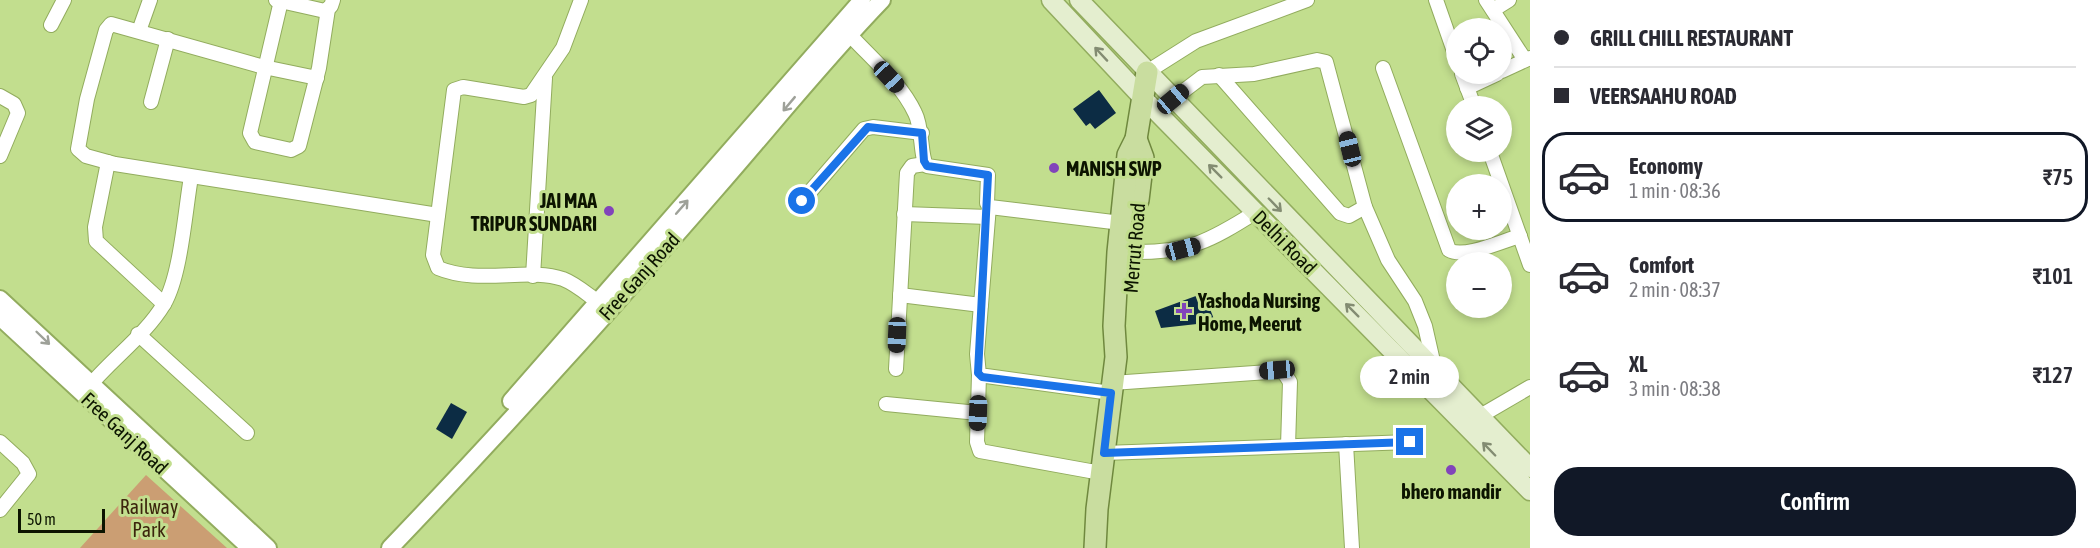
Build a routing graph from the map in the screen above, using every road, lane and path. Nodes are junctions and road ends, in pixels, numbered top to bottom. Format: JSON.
{"nodes":[{"id":1,"x":64,"y":0,"type":"edge"},
{"id":2,"x":150,"y":0,"type":"edge"},
{"id":3,"x":581,"y":0,"type":"edge"},
{"id":4,"x":862,"y":0,"type":"edge"},
{"id":5,"x":882,"y":0,"type":"edge"},
{"id":6,"x":1079,"y":0,"type":"edge"},
{"id":7,"x":1307,"y":0,"type":"edge"},
{"id":8,"x":1436,"y":0,"type":"edge"},
{"id":9,"x":1509,"y":0,"type":"edge"},
{"id":10,"x":279,"y":1,"type":"edge"},
{"id":11,"x":1055,"y":2,"type":"edge"},
{"id":12,"x":331,"y":5,"type":"edge"},
{"id":13,"x":1490,"y":5,"type":"edge"},
{"id":14,"x":51,"y":25,"type":"dead end"},
{"id":15,"x":1446,"y":28,"type":"edge"},
{"id":16,"x":139,"y":31,"type":"junction"},
{"id":17,"x":849,"y":34,"type":"junction"},
{"id":18,"x":168,"y":39,"type":"junction"},
{"id":19,"x":1527,"y":59,"type":"edge"},
{"id":20,"x":1512,"y":66,"type":"edge"},
{"id":21,"x":264,"y":67,"type":"junction"},
{"id":22,"x":1383,"y":68,"type":"dead end"},
{"id":23,"x":1147,"y":72,"type":"junction"},
{"id":24,"x":1219,"y":75,"type":"junction"},
{"id":25,"x":545,"y":77,"type":"junction"},
{"id":26,"x":317,"y":78,"type":"junction"},
{"id":27,"x":1466,"y":84,"type":"edge"},
{"id":28,"x":1476,"y":84,"type":"edge"},
{"id":29,"x":1467,"y":88,"type":"junction"},
{"id":30,"x":0,"y":96,"type":"edge"},
{"id":31,"x":1141,"y":96,"type":"junction"},
{"id":32,"x":1470,"y":96,"type":"edge"},
{"id":33,"x":1173,"y":99,"type":"junction"},
{"id":34,"x":151,"y":102,"type":"dead end"},
{"id":35,"x":922,"y":133,"type":"junction"},
{"id":36,"x":1136,"y":139,"type":"junction"},
{"id":37,"x":0,"y":156,"type":"edge"},
{"id":38,"x":108,"y":162,"type":"junction"},
{"id":39,"x":1494,"y":162,"type":"edge"},
{"id":40,"x":925,"y":164,"type":"junction"},
{"id":41,"x":191,"y":177,"type":"junction"},
{"id":42,"x":802,"y":201,"type":"dead end"},
{"id":43,"x":1365,"y":207,"type":"junction"},
{"id":44,"x":988,"y":211,"type":"junction"},
{"id":45,"x":1256,"y":212,"type":"junction"},
{"id":46,"x":904,"y":214,"type":"junction"},
{"id":47,"x":438,"y":215,"type":"junction"},
{"id":48,"x":1121,"y":223,"type":"junction"},
{"id":49,"x":1520,"y":236,"type":"junction"},
{"id":50,"x":1133,"y":252,"type":"junction"},
{"id":51,"x":1530,"y":265,"type":"edge"},
{"id":52,"x":533,"y":276,"type":"junction"},
{"id":53,"x":900,"y":295,"type":"junction"},
{"id":54,"x":0,"y":299,"type":"edge"},
{"id":55,"x":598,"y":302,"type":"junction"},
{"id":56,"x":164,"y":304,"type":"junction"},
{"id":57,"x":981,"y":305,"type":"junction"},
{"id":58,"x":0,"y":317,"type":"edge"},
{"id":59,"x":138,"y":334,"type":"junction"},
{"id":60,"x":1116,"y":357,"type":"junction"},
{"id":61,"x":896,"y":369,"type":"dead end"},
{"id":62,"x":979,"y":375,"type":"junction"},
{"id":63,"x":1438,"y":381,"type":"junction"},
{"id":64,"x":1530,"y":387,"type":"edge"},
{"id":65,"x":1112,"y":388,"type":"junction"},
{"id":66,"x":87,"y":389,"type":"junction"},
{"id":67,"x":886,"y":404,"type":"dead end"},
{"id":68,"x":978,"y":413,"type":"junction"},
{"id":69,"x":1482,"y":415,"type":"junction"},
{"id":70,"x":247,"y":433,"type":"dead end"},
{"id":71,"x":137,"y":436,"type":"junction"},
{"id":72,"x":0,"y":442,"type":"edge"},
{"id":73,"x":1410,"y":442,"type":"dead end"},
{"id":74,"x":1346,"y":444,"type":"junction"},
{"id":75,"x":1288,"y":446,"type":"junction"},
{"id":76,"x":1102,"y":463,"type":"junction"},
{"id":77,"x":1530,"y":468,"type":"edge"},
{"id":78,"x":1530,"y":491,"type":"edge"},
{"id":79,"x":0,"y":510,"type":"edge"},
{"id":80,"x":250,"y":548,"type":"edge"},
{"id":81,"x":268,"y":548,"type":"edge"},
{"id":82,"x":377,"y":548,"type":"edge"},
{"id":83,"x":390,"y":548,"type":"edge"},
{"id":84,"x":1095,"y":548,"type":"edge"},
{"id":85,"x":1352,"y":548,"type":"edge"}],
"edges":[{"from":1,"to":14,"type":"street"},
{"from":2,"to":16,"type":"street"},
{"from":3,"to":25,"type":"street"},
{"from":55,"to":4,"type":"street","one_way":true},
{"from":5,"to":17,"type":"street","name":"Free Ganj Road"},
{"from":6,"to":23,"type":"main road","name":"Delhi Road"},
{"from":7,"to":23,"type":"street"},
{"from":8,"to":15,"type":"street"},
{"from":9,"to":13,"type":"street"},
{"from":10,"to":12,"type":"street"},
{"from":10,"to":21,"type":"street"},
{"from":31,"to":11,"type":"main road","name":"Delhi Road","one_way":true},
{"from":12,"to":26,"type":"street"},
{"from":13,"to":19,"type":"street"},
{"from":16,"to":18,"type":"street"},
{"from":16,"to":38,"type":"street"},
{"from":17,"to":35,"type":"street"},
{"from":17,"to":83,"type":"street","name":"Free Ganj Road","one_way":true},
{"from":18,"to":21,"type":"street"},
{"from":18,"to":34,"type":"street"},
{"from":19,"to":20,"type":"street"},
{"from":21,"to":26,"type":"street"},
{"from":21,"to":26,"type":"street"},
{"from":22,"to":49,"type":"street"},
{"from":23,"to":31,"type":"main road","name":"Merrut Road"},
{"from":23,"to":33,"type":"main road","name":"Delhi Road"},
{"from":24,"to":33,"type":"street"},
{"from":24,"to":43,"type":"street"},
{"from":24,"to":43,"type":"street"},
{"from":25,"to":47,"type":"street"},
{"from":25,"to":52,"type":"street"},
{"from":27,"to":29,"type":"street"},
{"from":28,"to":29,"type":"street"},
{"from":29,"to":32,"type":"street"},
{"from":30,"to":37,"type":"street"},
{"from":31,"to":36,"type":"main road","name":"Merrut Road"},
{"from":45,"to":31,"type":"main road","name":"Delhi Road","one_way":true},
{"from":33,"to":63,"type":"main road","name":"Delhi Road","one_way":true},
{"from":35,"to":40,"type":"street"},
{"from":35,"to":42,"type":"street"},
{"from":36,"to":48,"type":"main road","name":"Merrut Road"},
{"from":36,"to":50,"type":"main road","name":"Merrut Road"},
{"from":38,"to":41,"type":"street"},
{"from":38,"to":56,"type":"street"},
{"from":39,"to":49,"type":"street"},
{"from":40,"to":44,"type":"street"},
{"from":40,"to":46,"type":"street"},
{"from":41,"to":47,"type":"street"},
{"from":41,"to":56,"type":"street"},
{"from":43,"to":63,"type":"street"},
{"from":44,"to":46,"type":"street"},
{"from":44,"to":48,"type":"street"},
{"from":44,"to":57,"type":"street"},
{"from":45,"to":50,"type":"street"},
{"from":63,"to":45,"type":"main road","name":"Delhi Road","one_way":true},
{"from":46,"to":53,"type":"street"},
{"from":47,"to":52,"type":"street"},
{"from":48,"to":60,"type":"main road","name":"Merrut Road"},
{"from":49,"to":51,"type":"street"},
{"from":50,"to":60,"type":"main road","name":"Merrut Road"},
{"from":52,"to":55,"type":"street"},
{"from":53,"to":57,"type":"street"},
{"from":53,"to":61,"type":"street"},
{"from":54,"to":66,"type":"street","one_way":true},
{"from":55,"to":82,"type":"street"},
{"from":56,"to":59,"type":"street"},
{"from":57,"to":62,"type":"street"},
{"from":58,"to":66,"type":"street","name":"Free Ganj Road"},
{"from":59,"to":66,"type":"street"},
{"from":59,"to":70,"type":"street"},
{"from":60,"to":65,"type":"main road","name":"Merrut Road"},
{"from":62,"to":65,"type":"street"},
{"from":62,"to":68,"type":"street"},
{"from":63,"to":69,"type":"main road","name":"Delhi Road"},
{"from":78,"to":63,"type":"main road","name":"Delhi Road","one_way":true},
{"from":64,"to":69,"type":"street"},
{"from":65,"to":75,"type":"street"},
{"from":65,"to":76,"type":"main road","name":"Merrut Road"},
{"from":66,"to":71,"type":"street","name":"Free Ganj Road"},
{"from":67,"to":68,"type":"street"},
{"from":68,"to":76,"type":"street"},
{"from":69,"to":77,"type":"main road","name":"Delhi Road"},
{"from":71,"to":80,"type":"street","name":"Free Ganj Road"},
{"from":71,"to":81,"type":"street"},
{"from":72,"to":79,"type":"street"},
{"from":73,"to":74,"type":"street"},
{"from":74,"to":75,"type":"street"},
{"from":74,"to":85,"type":"street"},
{"from":75,"to":76,"type":"street"},
{"from":76,"to":84,"type":"main road","name":"Merrut Road"}]}
